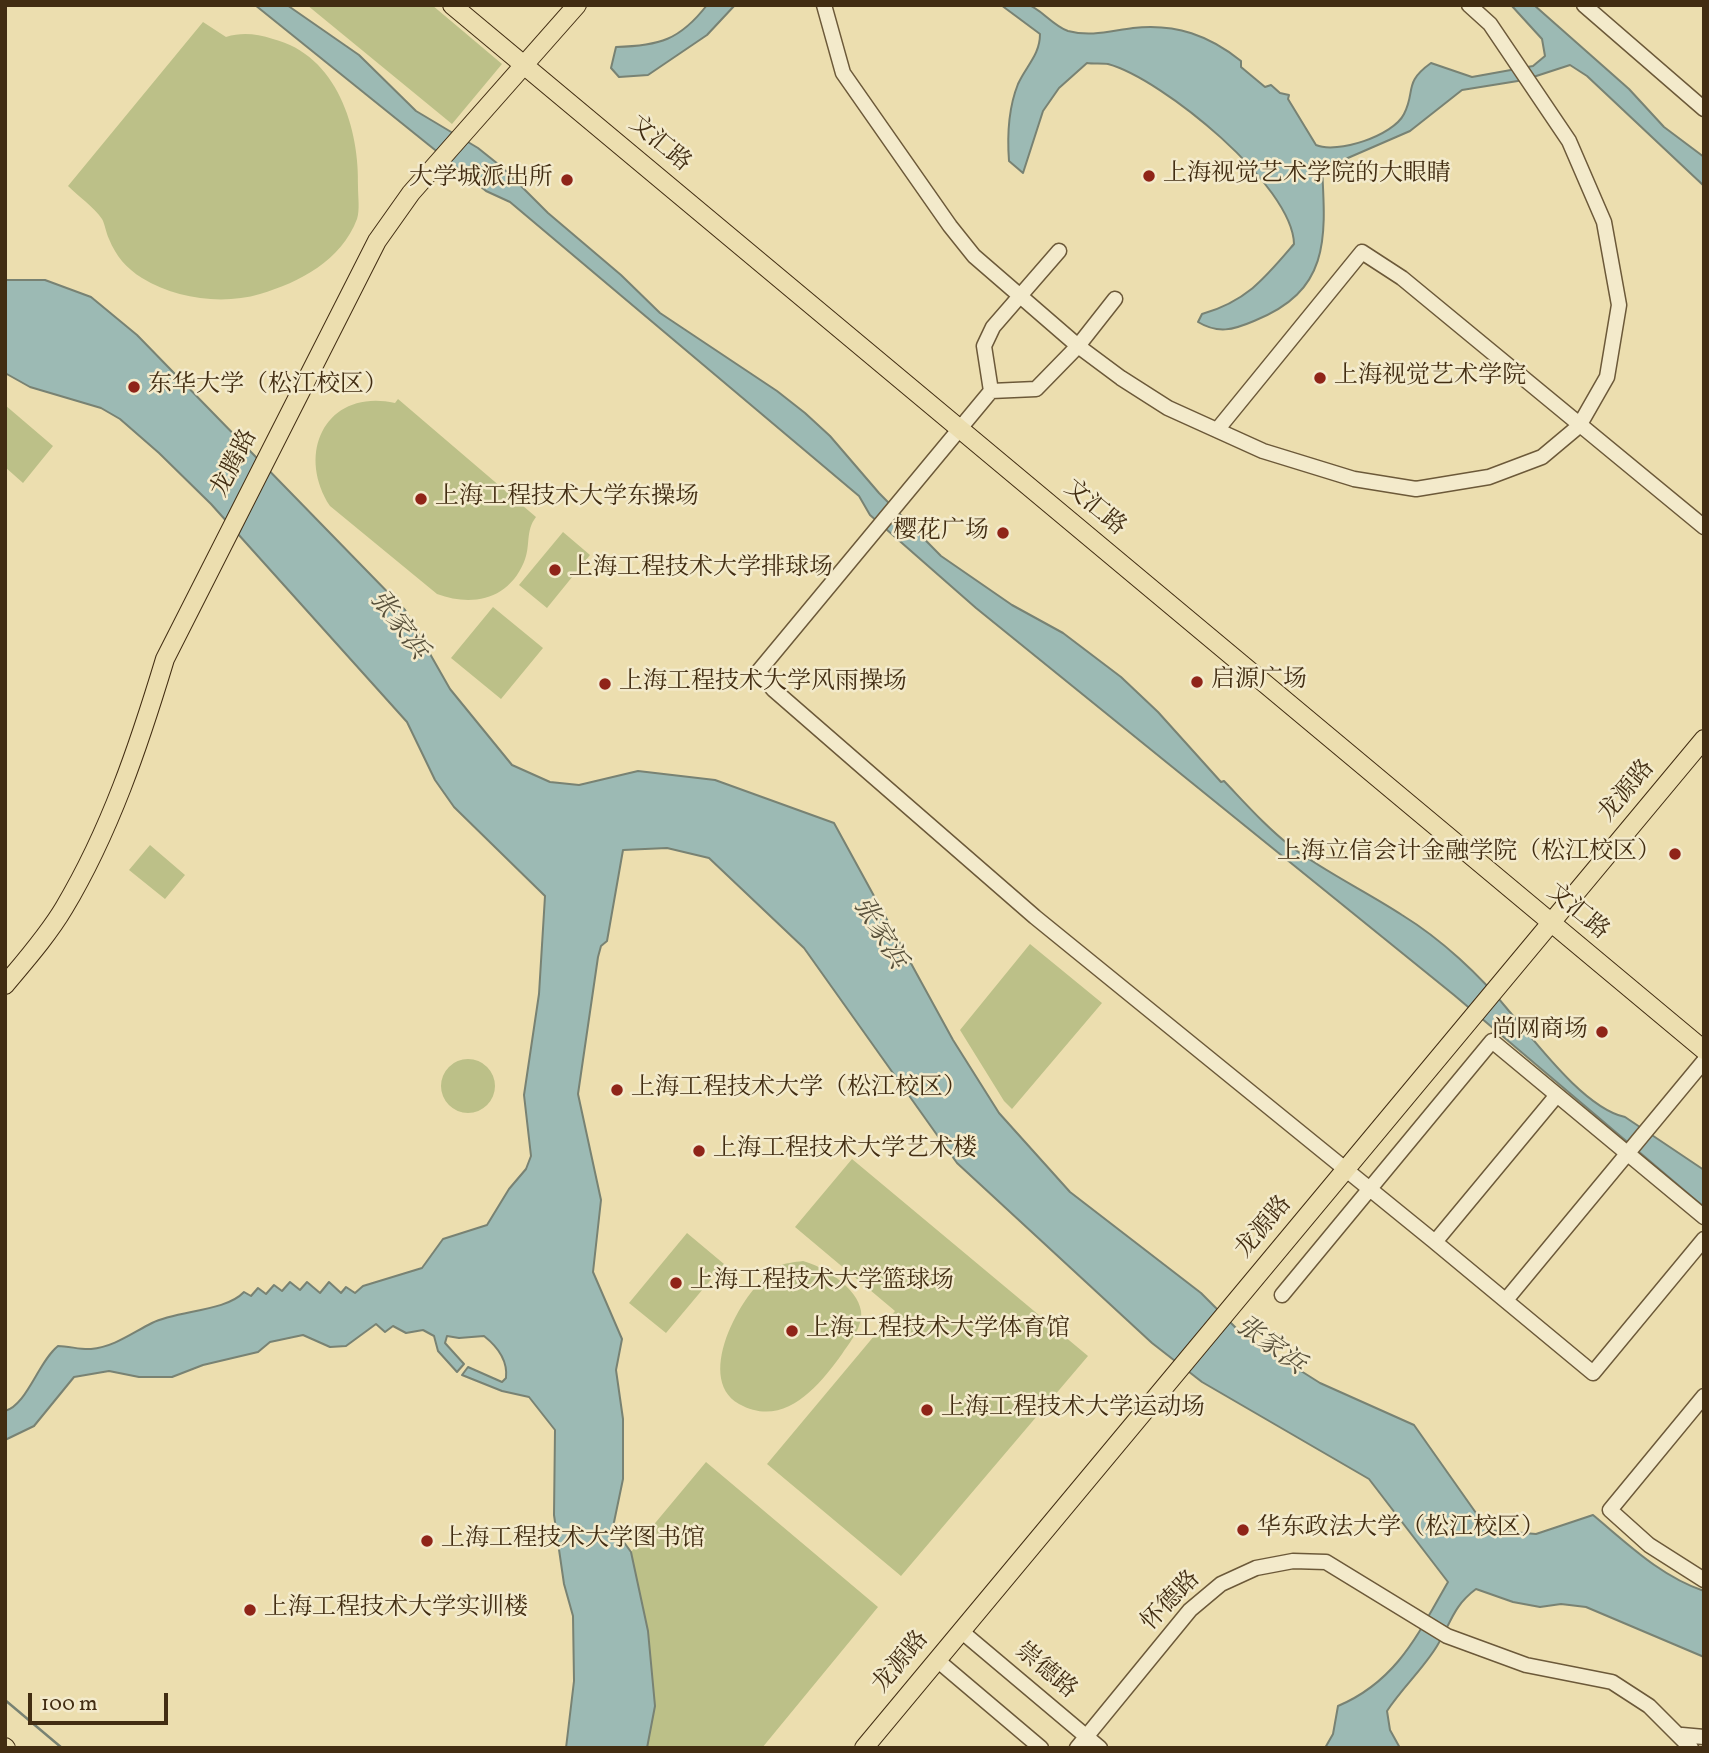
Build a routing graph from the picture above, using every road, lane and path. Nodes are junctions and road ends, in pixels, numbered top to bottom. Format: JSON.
{"nodes":[{"id":1,"x":452,"y":5,"type":"edge"},
{"id":2,"x":577,"y":5,"type":"edge"},
{"id":3,"x":824,"y":5,"type":"edge"},
{"id":4,"x":1469,"y":5,"type":"edge"},
{"id":5,"x":1584,"y":5,"type":"edge"},
{"id":6,"x":525,"y":66,"type":"junction"},
{"id":7,"x":1704,"y":109,"type":"edge"},
{"id":8,"x":1059,"y":251,"type":"dead end"},
{"id":9,"x":1020,"y":297,"type":"junction"},
{"id":10,"x":1115,"y":299,"type":"dead end"},
{"id":11,"x":1078,"y":346,"type":"junction"},
{"id":12,"x":991,"y":391,"type":"junction"},
{"id":13,"x":1579,"y":426,"type":"junction"},
{"id":14,"x":1217,"y":430,"type":"junction"},
{"id":15,"x":961,"y":431,"type":"junction"},
{"id":16,"x":1704,"y":527,"type":"edge"},
{"id":17,"x":1704,"y":739,"type":"edge"},
{"id":18,"x":1551,"y":923,"type":"junction"},
{"id":19,"x":5,"y":985,"type":"edge"},
{"id":20,"x":1704,"y":1051,"type":"edge"},
{"id":21,"x":1704,"y":1062,"type":"edge"},
{"id":22,"x":1557,"y":1095,"type":"junction"},
{"id":23,"x":1627,"y":1154,"type":"junction"},
{"id":24,"x":1345,"y":1170,"type":"junction"},
{"id":25,"x":1370,"y":1189,"type":"junction"},
{"id":26,"x":1704,"y":1217,"type":"edge"},
{"id":27,"x":1704,"y":1239,"type":"edge"},
{"id":28,"x":1435,"y":1242,"type":"junction"},
{"id":29,"x":1282,"y":1295,"type":"dead end"},
{"id":30,"x":1506,"y":1300,"type":"junction"},
{"id":31,"x":1704,"y":1395,"type":"edge"},
{"id":32,"x":1704,"y":1580,"type":"edge"},
{"id":33,"x":961,"y":1631,"type":"junction"},
{"id":34,"x":937,"y":1660,"type":"junction"},
{"id":35,"x":1704,"y":1737,"type":"edge"},
{"id":36,"x":1082,"y":1742,"type":"edge"},
{"id":37,"x":1686,"y":1742,"type":"edge"},
{"id":38,"x":864,"y":1748,"type":"edge"},
{"id":39,"x":1041,"y":1748,"type":"edge"},
{"id":40,"x":1100,"y":1748,"type":"edge"}],
"edges":[{"from":1,"to":6,"type":"main road","name":"文汇路"},
{"from":2,"to":6,"type":"main road","name":"龙腾路"},
{"from":3,"to":9,"type":"street"},
{"from":4,"to":13,"type":"street"},
{"from":5,"to":7,"type":"street"},
{"from":6,"to":15,"type":"main road","name":"文汇路"},
{"from":6,"to":19,"type":"main road","name":"龙腾路"},
{"from":8,"to":9,"type":"street"},
{"from":9,"to":11,"type":"street"},
{"from":9,"to":12,"type":"street"},
{"from":10,"to":11,"type":"street"},
{"from":11,"to":12,"type":"street"},
{"from":11,"to":14,"type":"street"},
{"from":12,"to":15,"type":"street"},
{"from":13,"to":14,"type":"street"},
{"from":13,"to":14,"type":"street"},
{"from":13,"to":16,"type":"street"},
{"from":15,"to":18,"type":"main road","name":"文汇路"},
{"from":15,"to":24,"type":"street"},
{"from":17,"to":18,"type":"main road","name":"龙源路"},
{"from":18,"to":20,"type":"main road","name":"文汇路"},
{"from":18,"to":24,"type":"main road","name":"龙源路"},
{"from":21,"to":23,"type":"street"},
{"from":22,"to":23,"type":"street"},
{"from":22,"to":25,"type":"street"},
{"from":22,"to":28,"type":"street"},
{"from":23,"to":26,"type":"street"},
{"from":23,"to":30,"type":"street"},
{"from":24,"to":25,"type":"street"},
{"from":24,"to":33,"type":"main road","name":"龙源路"},
{"from":25,"to":28,"type":"street"},
{"from":25,"to":29,"type":"street"},
{"from":27,"to":30,"type":"street"},
{"from":28,"to":30,"type":"street"},
{"from":31,"to":32,"type":"street"},
{"from":33,"to":34,"type":"main road","name":"龙源路"},
{"from":33,"to":36,"type":"street","name":"崇德路"},
{"from":34,"to":38,"type":"main road","name":"龙源路"},
{"from":34,"to":39,"type":"street"},
{"from":35,"to":37,"type":"street"},
{"from":36,"to":37,"type":"street","name":"怀德路"},
{"from":36,"to":40,"type":"street","name":"崇德路"}]}
